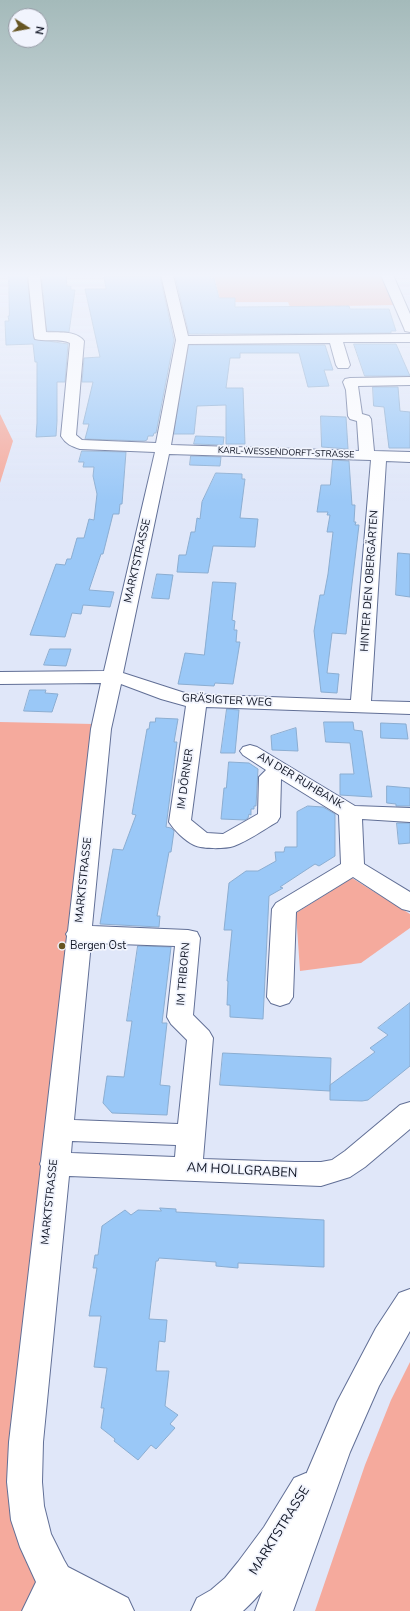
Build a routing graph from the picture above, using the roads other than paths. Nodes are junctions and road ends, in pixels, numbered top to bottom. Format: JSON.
{"nodes":[{"id":1,"x":76,"y":350,"type":"edge"},
{"id":2,"x":180,"y":350,"type":"edge"},
{"id":3,"x":339,"y":350,"type":"edge"},
{"id":4,"x":343,"y":365,"type":"dead end"},
{"id":5,"x":410,"y":381,"type":"edge"},
{"id":6,"x":163,"y":448,"type":"junction"},
{"id":7,"x":373,"y":456,"type":"junction"},
{"id":8,"x":410,"y":457,"type":"edge"},
{"id":9,"x":111,"y":677,"type":"junction"},
{"id":10,"x":0,"y":678,"type":"edge"},
{"id":11,"x":197,"y":701,"type":"junction"},
{"id":12,"x":361,"y":706,"type":"junction"},
{"id":13,"x":410,"y":708,"type":"edge"},
{"id":14,"x":250,"y":751,"type":"dead end"},
{"id":15,"x":281,"y":770,"type":"junction"},
{"id":16,"x":350,"y":812,"type":"junction"},
{"id":17,"x":410,"y":814,"type":"edge"},
{"id":18,"x":353,"y":867,"type":"junction"},
{"id":19,"x":410,"y":903,"type":"edge"},
{"id":20,"x":78,"y":934,"type":"junction"},
{"id":21,"x":280,"y":997,"type":"dead end"},
{"id":22,"x":410,"y":1113,"type":"edge"},
{"id":23,"x":58,"y":1130,"type":"junction"},
{"id":24,"x":191,"y":1135,"type":"junction"},
{"id":25,"x":54,"y":1164,"type":"junction"},
{"id":26,"x":188,"y":1169,"type":"junction"},
{"id":27,"x":410,"y":1303,"type":"edge"},
{"id":28,"x":337,"y":1439,"type":"junction"},
{"id":29,"x":56,"y":1601,"type":"edge"},
{"id":30,"x":114,"y":1611,"type":"edge"},
{"id":31,"x":210,"y":1611,"type":"edge"},
{"id":32,"x":274,"y":1611,"type":"edge"}],
"edges":[{"from":1,"to":6,"type":"street","name":"KARL-WESSENDORFT-STRASSE"},
{"from":2,"to":6,"type":"street","name":"MARKTSTRASSE"},
{"from":3,"to":4,"type":"street"},
{"from":5,"to":7,"type":"street","name":"HINTER DEN OBERGÄRTEN"},
{"from":6,"to":7,"type":"street","name":"KARL-WESSENDORFT-STRASSE"},
{"from":6,"to":9,"type":"street","name":"MARKTSTRASSE"},
{"from":7,"to":8,"type":"street","name":"KARL-WESSENDORFT-STRASSE"},
{"from":7,"to":12,"type":"street","name":"HINTER DEN OBERGÄRTEN"},
{"from":9,"to":10,"type":"street","name":"GRÄSIGTER WEG"},
{"from":9,"to":11,"type":"street","name":"GRÄSIGTER WEG"},
{"from":9,"to":20,"type":"street","name":"MARKTSTRASSE"},
{"from":11,"to":12,"type":"street","name":"GRÄSIGTER WEG"},
{"from":11,"to":15,"type":"street","name":"IM DÖRNER"},
{"from":12,"to":13,"type":"street","name":"GRÄSIGTER WEG"},
{"from":14,"to":15,"type":"street","name":"AN DER RUHBANK"},
{"from":15,"to":16,"type":"street","name":"AN DER RUHBANK"},
{"from":16,"to":17,"type":"street","name":"AN DER RUHBANK"},
{"from":16,"to":18,"type":"street","name":"AN DER RUHBANK"},
{"from":18,"to":19,"type":"street"},
{"from":18,"to":21,"type":"street"},
{"from":20,"to":23,"type":"street","name":"MARKTSTRASSE"},
{"from":20,"to":24,"type":"street","name":"IM TRIBORN"},
{"from":22,"to":26,"type":"street","name":"AM HOLLGRABEN"},
{"from":23,"to":24,"type":"street"},
{"from":23,"to":25,"type":"street","name":"MARKTSTRASSE"},
{"from":24,"to":26,"type":"street","name":"IM TRIBORN"},
{"from":25,"to":26,"type":"street","name":"AM HOLLGRABEN"},
{"from":25,"to":29,"type":"street","name":"MARKTSTRASSE"},
{"from":27,"to":28,"type":"street"},
{"from":28,"to":31,"type":"street","name":"MARKTSTRASSE"},
{"from":28,"to":32,"type":"street"},
{"from":29,"to":30,"type":"street","name":"MARKTSTRASSE"}]}
